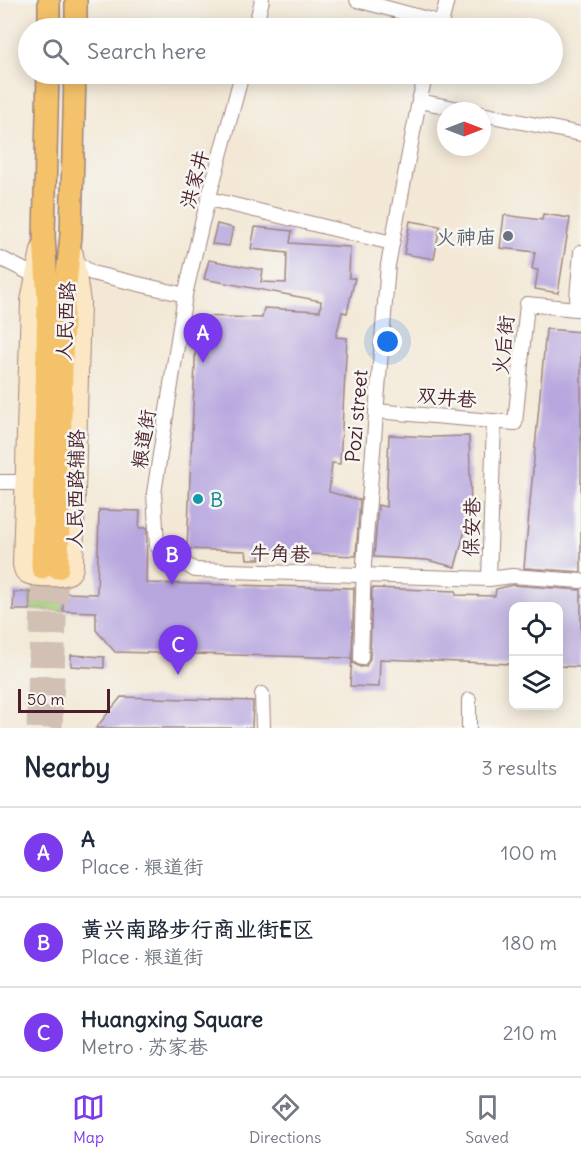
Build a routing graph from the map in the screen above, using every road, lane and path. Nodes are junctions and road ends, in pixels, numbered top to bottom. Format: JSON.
{"nodes":[{"id":1,"x":50,"y":0,"type":"edge"},
{"id":2,"x":76,"y":0,"type":"edge"},
{"id":3,"x":262,"y":0,"type":"edge"},
{"id":4,"x":357,"y":0,"type":"edge"},
{"id":5,"x":447,"y":0,"type":"edge"},
{"id":6,"x":49,"y":18,"type":"edge"},
{"id":7,"x":76,"y":18,"type":"edge"},
{"id":8,"x":258,"y":18,"type":"edge"},
{"id":9,"x":415,"y":18,"type":"edge"},
{"id":10,"x":443,"y":18,"type":"edge"},
{"id":11,"x":48,"y":84,"type":"edge"},
{"id":12,"x":75,"y":84,"type":"edge"},
{"id":13,"x":239,"y":84,"type":"edge"},
{"id":14,"x":423,"y":84,"type":"edge"},
{"id":15,"x":419,"y":101,"type":"junction"},
{"id":16,"x":437,"y":105,"type":"edge"},
{"id":17,"x":491,"y":116,"type":"edge"},
{"id":18,"x":581,"y":134,"type":"edge"},
{"id":19,"x":209,"y":199,"type":"junction"},
{"id":20,"x":44,"y":236,"type":"junction"},
{"id":21,"x":392,"y":243,"type":"junction"},
{"id":22,"x":72,"y":245,"type":"junction"},
{"id":23,"x":581,"y":252,"type":"edge"},
{"id":24,"x":0,"y":258,"type":"edge"},
{"id":25,"x":36,"y":276,"type":"junction"},
{"id":26,"x":186,"y":295,"type":"junction"},
{"id":27,"x":578,"y":309,"type":"edge"},
{"id":28,"x":376,"y":411,"type":"junction"},
{"id":29,"x":494,"y":421,"type":"junction"},
{"id":30,"x":515,"y":423,"type":"joint"},
{"id":31,"x":0,"y":482,"type":"edge"},
{"id":32,"x":25,"y":482,"type":"junction"},
{"id":33,"x":195,"y":570,"type":"joint"},
{"id":34,"x":363,"y":576,"type":"junction"},
{"id":35,"x":489,"y":579,"type":"junction"},
{"id":36,"x":581,"y":581,"type":"edge"},
{"id":37,"x":361,"y":658,"type":"dead end"},
{"id":38,"x":262,"y":694,"type":"dead end"},
{"id":39,"x":469,"y":700,"type":"dead end"},
{"id":40,"x":263,"y":728,"type":"edge"},
{"id":41,"x":469,"y":728,"type":"edge"}],
"edges":[{"from":1,"to":6,"type":"main road"},
{"from":2,"to":7,"type":"main road"},
{"from":3,"to":8,"type":"street"},
{"from":4,"to":9,"type":"street"},
{"from":5,"to":10,"type":"street"},
{"from":11,"to":20,"type":"main road","name":"人民西路"},
{"from":12,"to":22,"type":"main road","name":"人民西路"},
{"from":13,"to":19,"type":"street","name":"洪家井"},
{"from":14,"to":15,"type":"street","name":"Pozi street"},
{"from":15,"to":16,"type":"street"},
{"from":15,"to":21,"type":"street","name":"Pozi street"},
{"from":17,"to":18,"type":"street"},
{"from":19,"to":21,"type":"street"},
{"from":19,"to":26,"type":"street","name":"洪家井"},
{"from":20,"to":22,"type":"main road","name":"人民西路"},
{"from":20,"to":25,"type":"street","name":"人民西路辅路"},
{"from":21,"to":28,"type":"street","name":"Pozi street"},
{"from":22,"to":26,"type":"street"},
{"from":22,"to":32,"type":"street","name":"人民西路辅路"},
{"from":23,"to":27,"type":"street","name":"火后街"},
{"from":24,"to":25,"type":"street"},
{"from":25,"to":32,"type":"street","name":"人民西路辅路"},
{"from":26,"to":33,"type":"street","name":"粮道街"},
{"from":27,"to":30,"type":"street","name":"火后街"},
{"from":28,"to":29,"type":"street","name":"双井巷"},
{"from":28,"to":34,"type":"street","name":"Pozi street"},
{"from":29,"to":30,"type":"street","name":"双井巷"},
{"from":29,"to":35,"type":"street","name":"保安巷"},
{"from":31,"to":32,"type":"street"},
{"from":33,"to":34,"type":"street","name":"牛角巷"},
{"from":34,"to":35,"type":"street","name":"保安巷"},
{"from":34,"to":37,"type":"street","name":"Pozi street"},
{"from":35,"to":36,"type":"street"},
{"from":38,"to":40,"type":"street"},
{"from":39,"to":41,"type":"street"}]}
